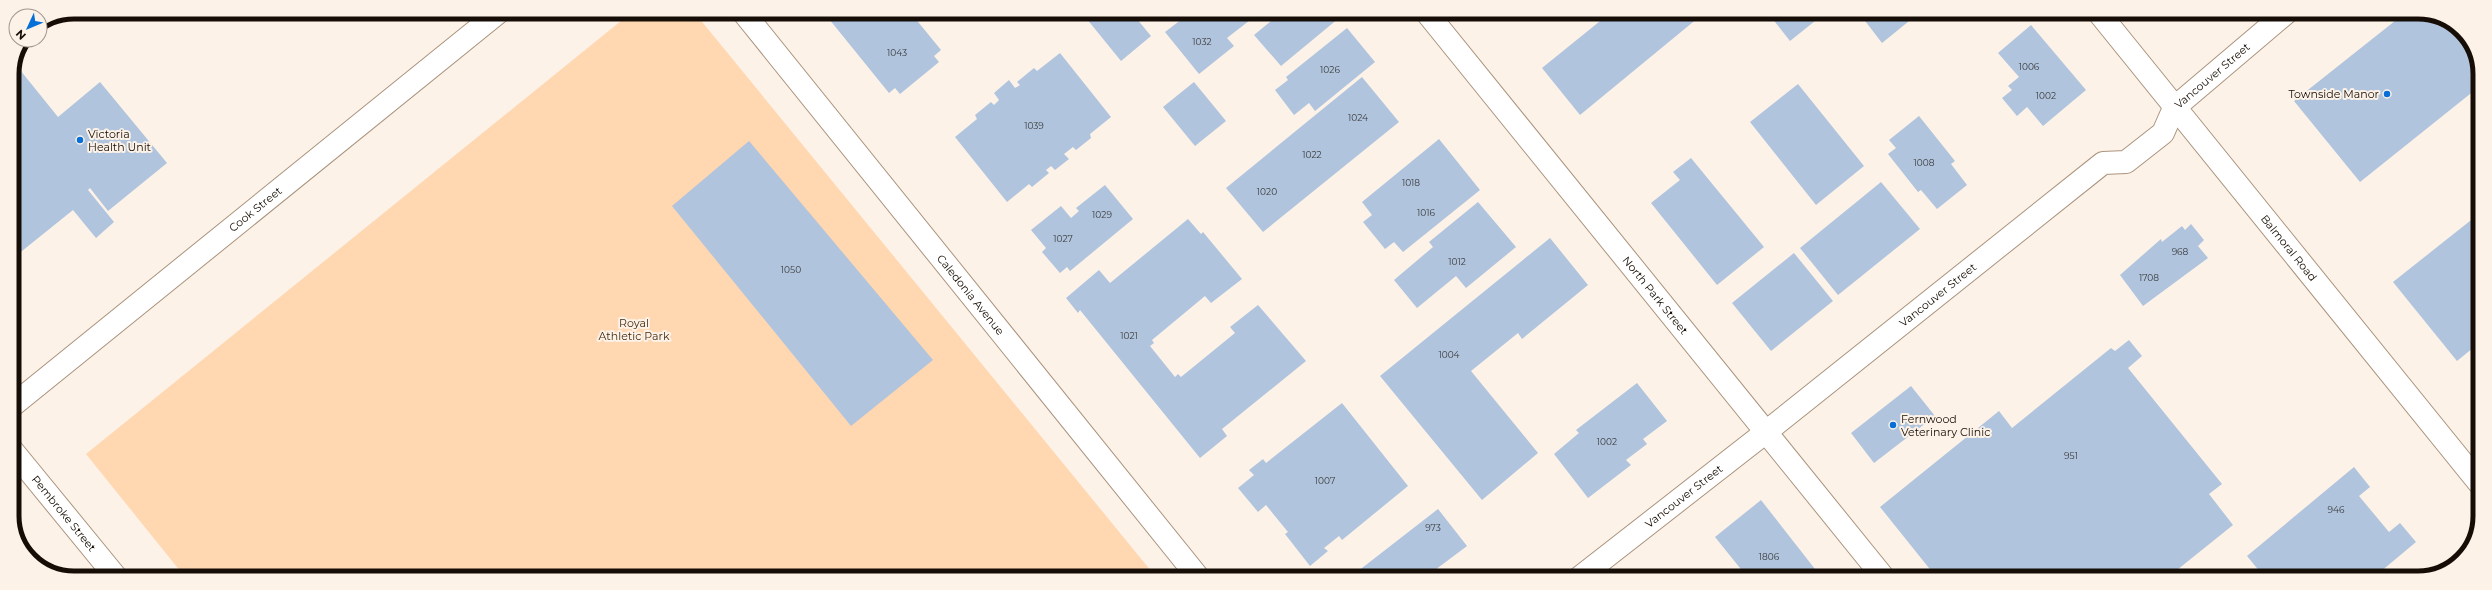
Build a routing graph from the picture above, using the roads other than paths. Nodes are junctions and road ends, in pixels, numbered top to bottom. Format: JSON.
{"nodes":[{"id":1,"x":490,"y":19,"type":"edge"},
{"id":2,"x":749,"y":19,"type":"edge"},
{"id":3,"x":1431,"y":19,"type":"edge"},
{"id":4,"x":2104,"y":19,"type":"edge"},
{"id":5,"x":2279,"y":19,"type":"edge"},
{"id":6,"x":2174,"y":108,"type":"junction"},
{"id":7,"x":19,"y":400,"type":"edge"},
{"id":8,"x":1766,"y":432,"type":"junction"},
{"id":9,"x":19,"y":459,"type":"edge"},
{"id":10,"x":2473,"y":476,"type":"edge"},
{"id":11,"x":111,"y":571,"type":"edge"},
{"id":12,"x":1193,"y":571,"type":"edge"},
{"id":13,"x":1589,"y":571,"type":"edge"},
{"id":14,"x":1878,"y":571,"type":"edge"}],
"edges":[{"from":1,"to":7,"type":"street","name":"Cook Street"},
{"from":2,"to":12,"type":"street","name":"Caledonia Avenue"},
{"from":3,"to":8,"type":"street","name":"North Park Street"},
{"from":4,"to":6,"type":"street","name":"Balmoral Road"},
{"from":5,"to":6,"type":"street","name":"Vancouver Street"},
{"from":6,"to":8,"type":"street","name":"Vancouver Street"},
{"from":6,"to":10,"type":"street","name":"Balmoral Road"},
{"from":8,"to":13,"type":"street","name":"Vancouver Street"},
{"from":8,"to":14,"type":"street","name":"North Park Street"},
{"from":9,"to":11,"type":"street","name":"Pembroke Street"}]}
